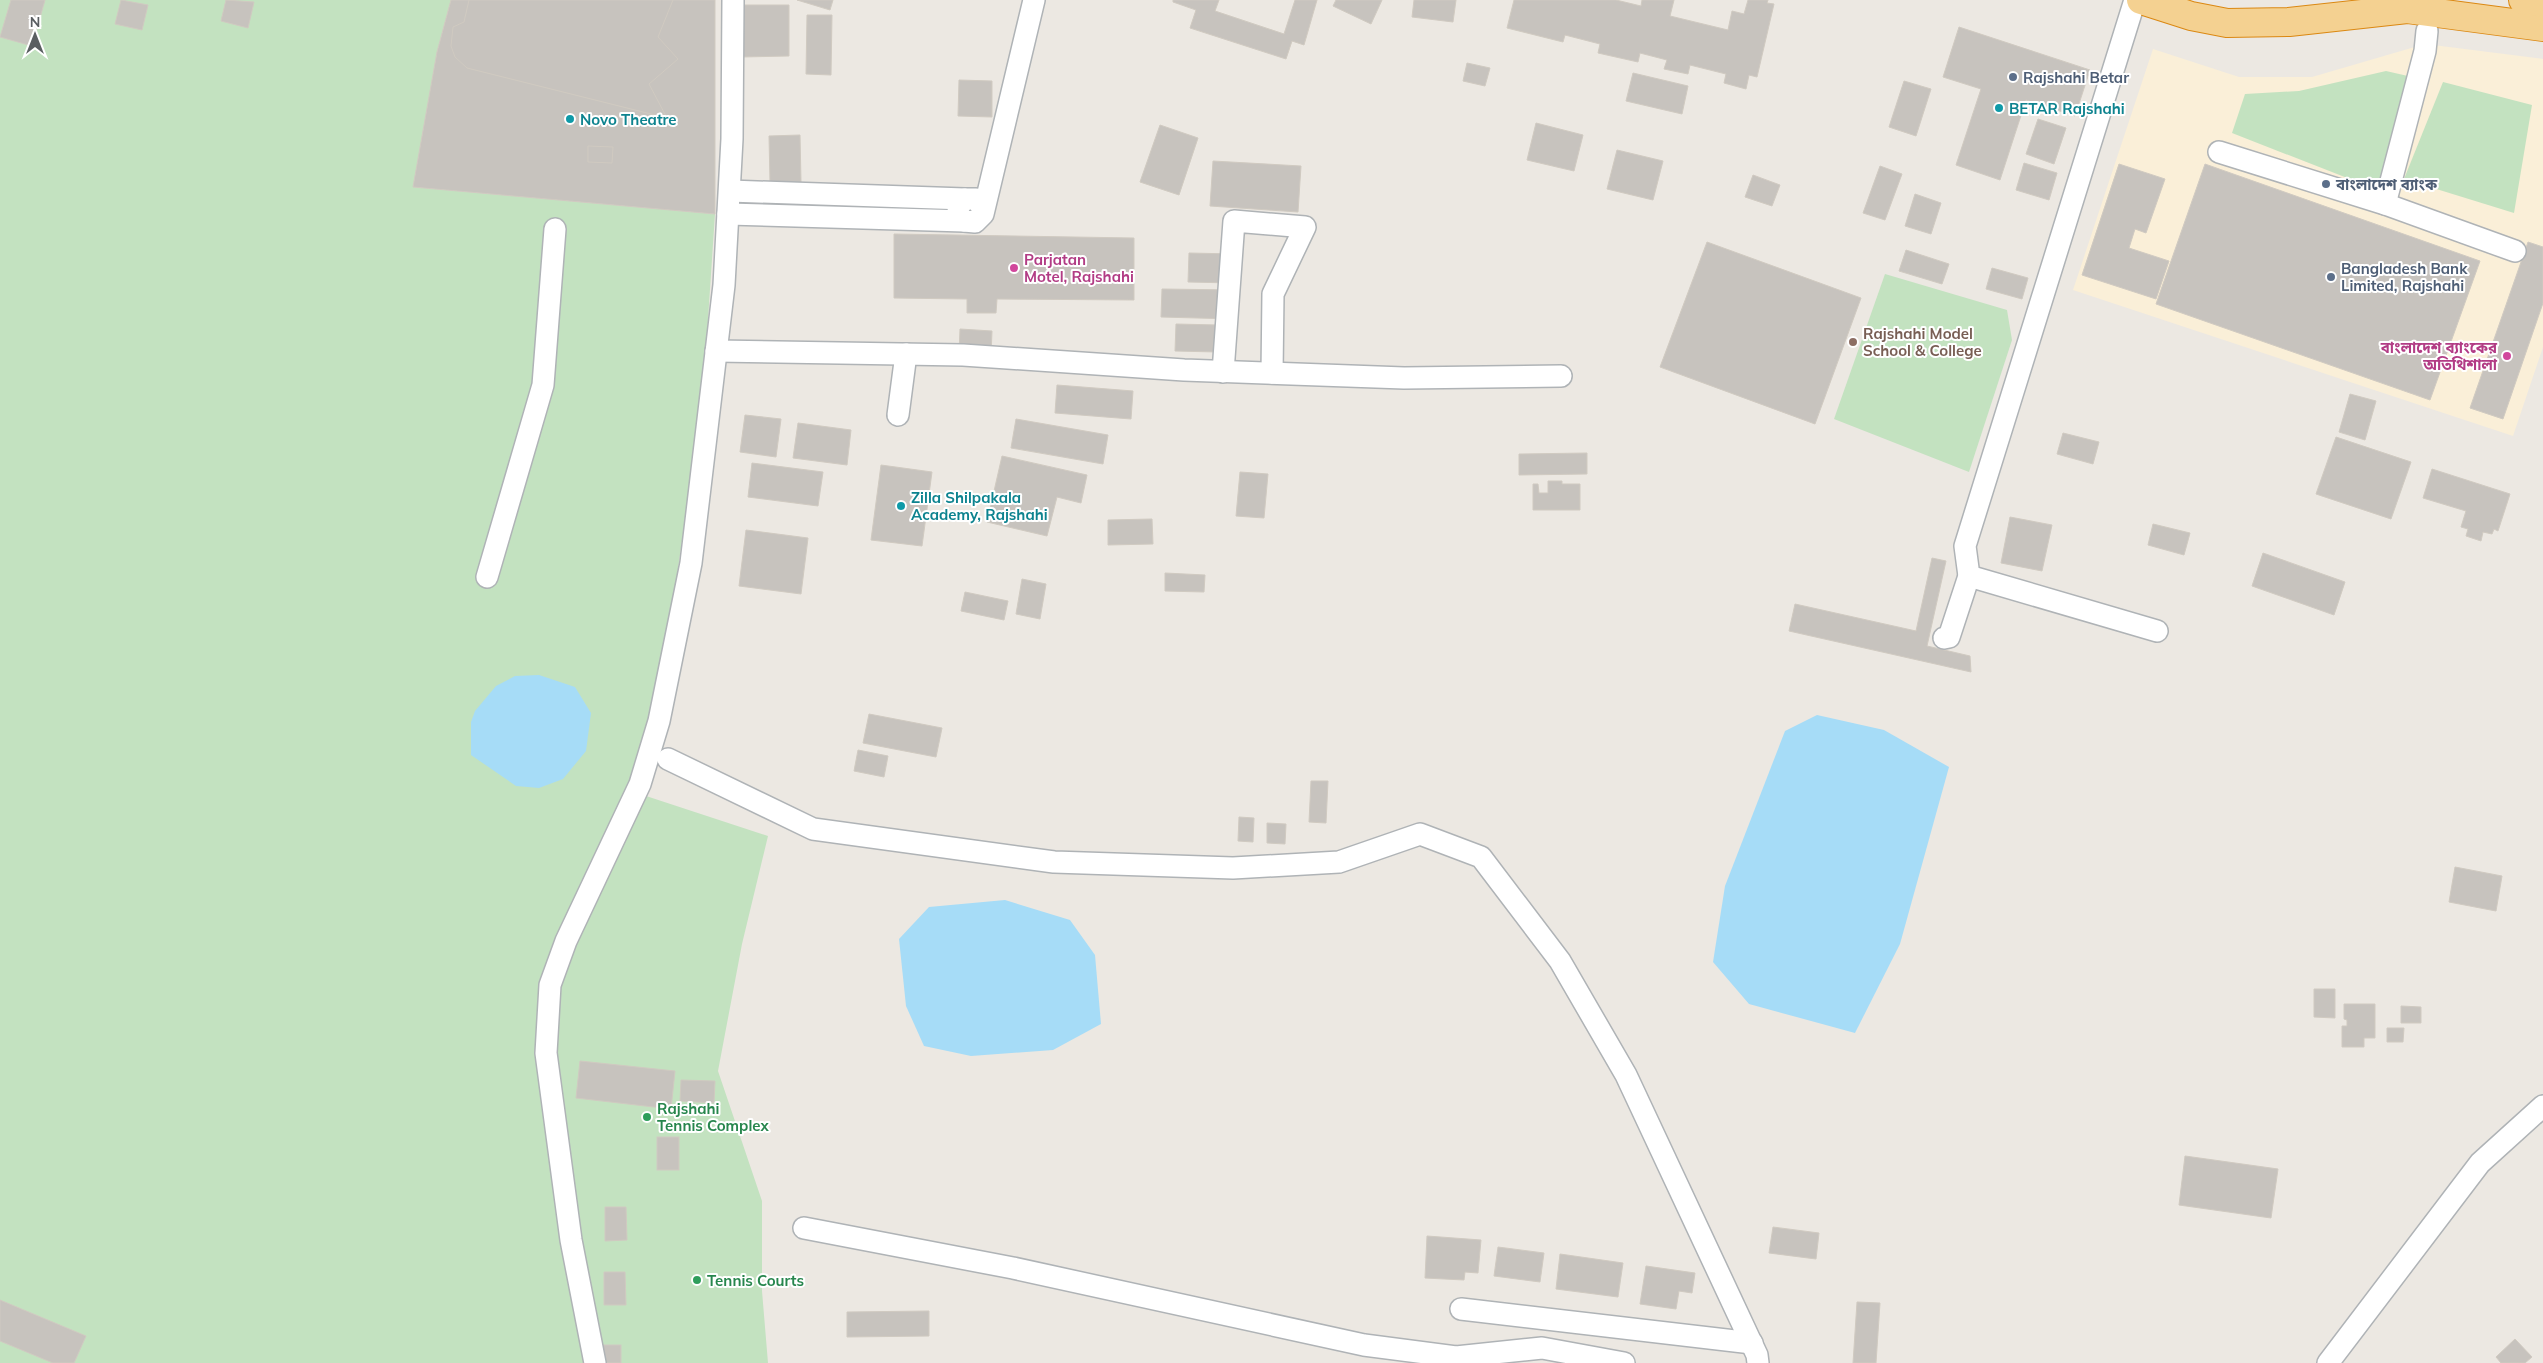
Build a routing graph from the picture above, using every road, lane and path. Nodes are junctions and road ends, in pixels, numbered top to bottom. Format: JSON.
{"nodes":[{"id":1,"x":732,"y":0,"type":"edge"},
{"id":2,"x":1034,"y":0,"type":"edge"},
{"id":3,"x":2134,"y":0,"type":"edge"},
{"id":4,"x":2141,"y":0,"type":"edge"},
{"id":5,"x":2523,"y":0,"type":"edge"},
{"id":6,"x":2543,"y":3,"type":"edge"},
{"id":7,"x":2543,"y":27,"type":"edge"},
{"id":8,"x":2427,"y":31,"type":"dead end"},
{"id":9,"x":2219,"y":152,"type":"dead end"},
{"id":10,"x":730,"y":191,"type":"junction"},
{"id":11,"x":2385,"y":204,"type":"junction"},
{"id":12,"x":728,"y":214,"type":"junction"},
{"id":13,"x":973,"y":218,"type":"junction"},
{"id":14,"x":555,"y":230,"type":"dead end"},
{"id":15,"x":2515,"y":251,"type":"dead end"},
{"id":16,"x":716,"y":350,"type":"junction"},
{"id":17,"x":906,"y":354,"type":"junction"},
{"id":18,"x":1223,"y":372,"type":"junction"},
{"id":19,"x":1272,"y":374,"type":"junction"},
{"id":20,"x":1561,"y":376,"type":"dead end"},
{"id":21,"x":898,"y":415,"type":"dead end"},
{"id":22,"x":487,"y":576,"type":"dead end"},
{"id":23,"x":1969,"y":576,"type":"junction"},
{"id":24,"x":2157,"y":631,"type":"dead end"},
{"id":25,"x":1944,"y":638,"type":"dead end"},
{"id":26,"x":668,"y":759,"type":"dead end"},
{"id":27,"x":2543,"y":1106,"type":"edge"},
{"id":28,"x":804,"y":1228,"type":"dead end"},
{"id":29,"x":1461,"y":1309,"type":"dead end"},
{"id":30,"x":1752,"y":1343,"type":"junction"},
{"id":31,"x":595,"y":1363,"type":"edge"},
{"id":32,"x":1624,"y":1363,"type":"edge"},
{"id":33,"x":1758,"y":1363,"type":"edge"},
{"id":34,"x":2328,"y":1363,"type":"edge"}],
"edges":[{"from":1,"to":10,"type":"street"},
{"from":2,"to":13,"type":"street"},
{"from":3,"to":23,"type":"street"},
{"from":4,"to":7,"type":"highway"},
{"from":5,"to":6,"type":"highway"},
{"from":8,"to":11,"type":"street"},
{"from":9,"to":11,"type":"street"},
{"from":10,"to":12,"type":"street"},
{"from":10,"to":13,"type":"street"},
{"from":11,"to":15,"type":"street"},
{"from":12,"to":13,"type":"street"},
{"from":12,"to":16,"type":"street"},
{"from":14,"to":22,"type":"street"},
{"from":16,"to":17,"type":"street"},
{"from":16,"to":31,"type":"street"},
{"from":17,"to":18,"type":"street"},
{"from":17,"to":21,"type":"street"},
{"from":18,"to":19,"type":"street"},
{"from":18,"to":19,"type":"street"},
{"from":19,"to":20,"type":"street"},
{"from":23,"to":24,"type":"street"},
{"from":23,"to":25,"type":"street"},
{"from":26,"to":30,"type":"street"},
{"from":27,"to":34,"type":"street"},
{"from":28,"to":32,"type":"street"},
{"from":29,"to":30,"type":"street"},
{"from":30,"to":33,"type":"street"}]}
